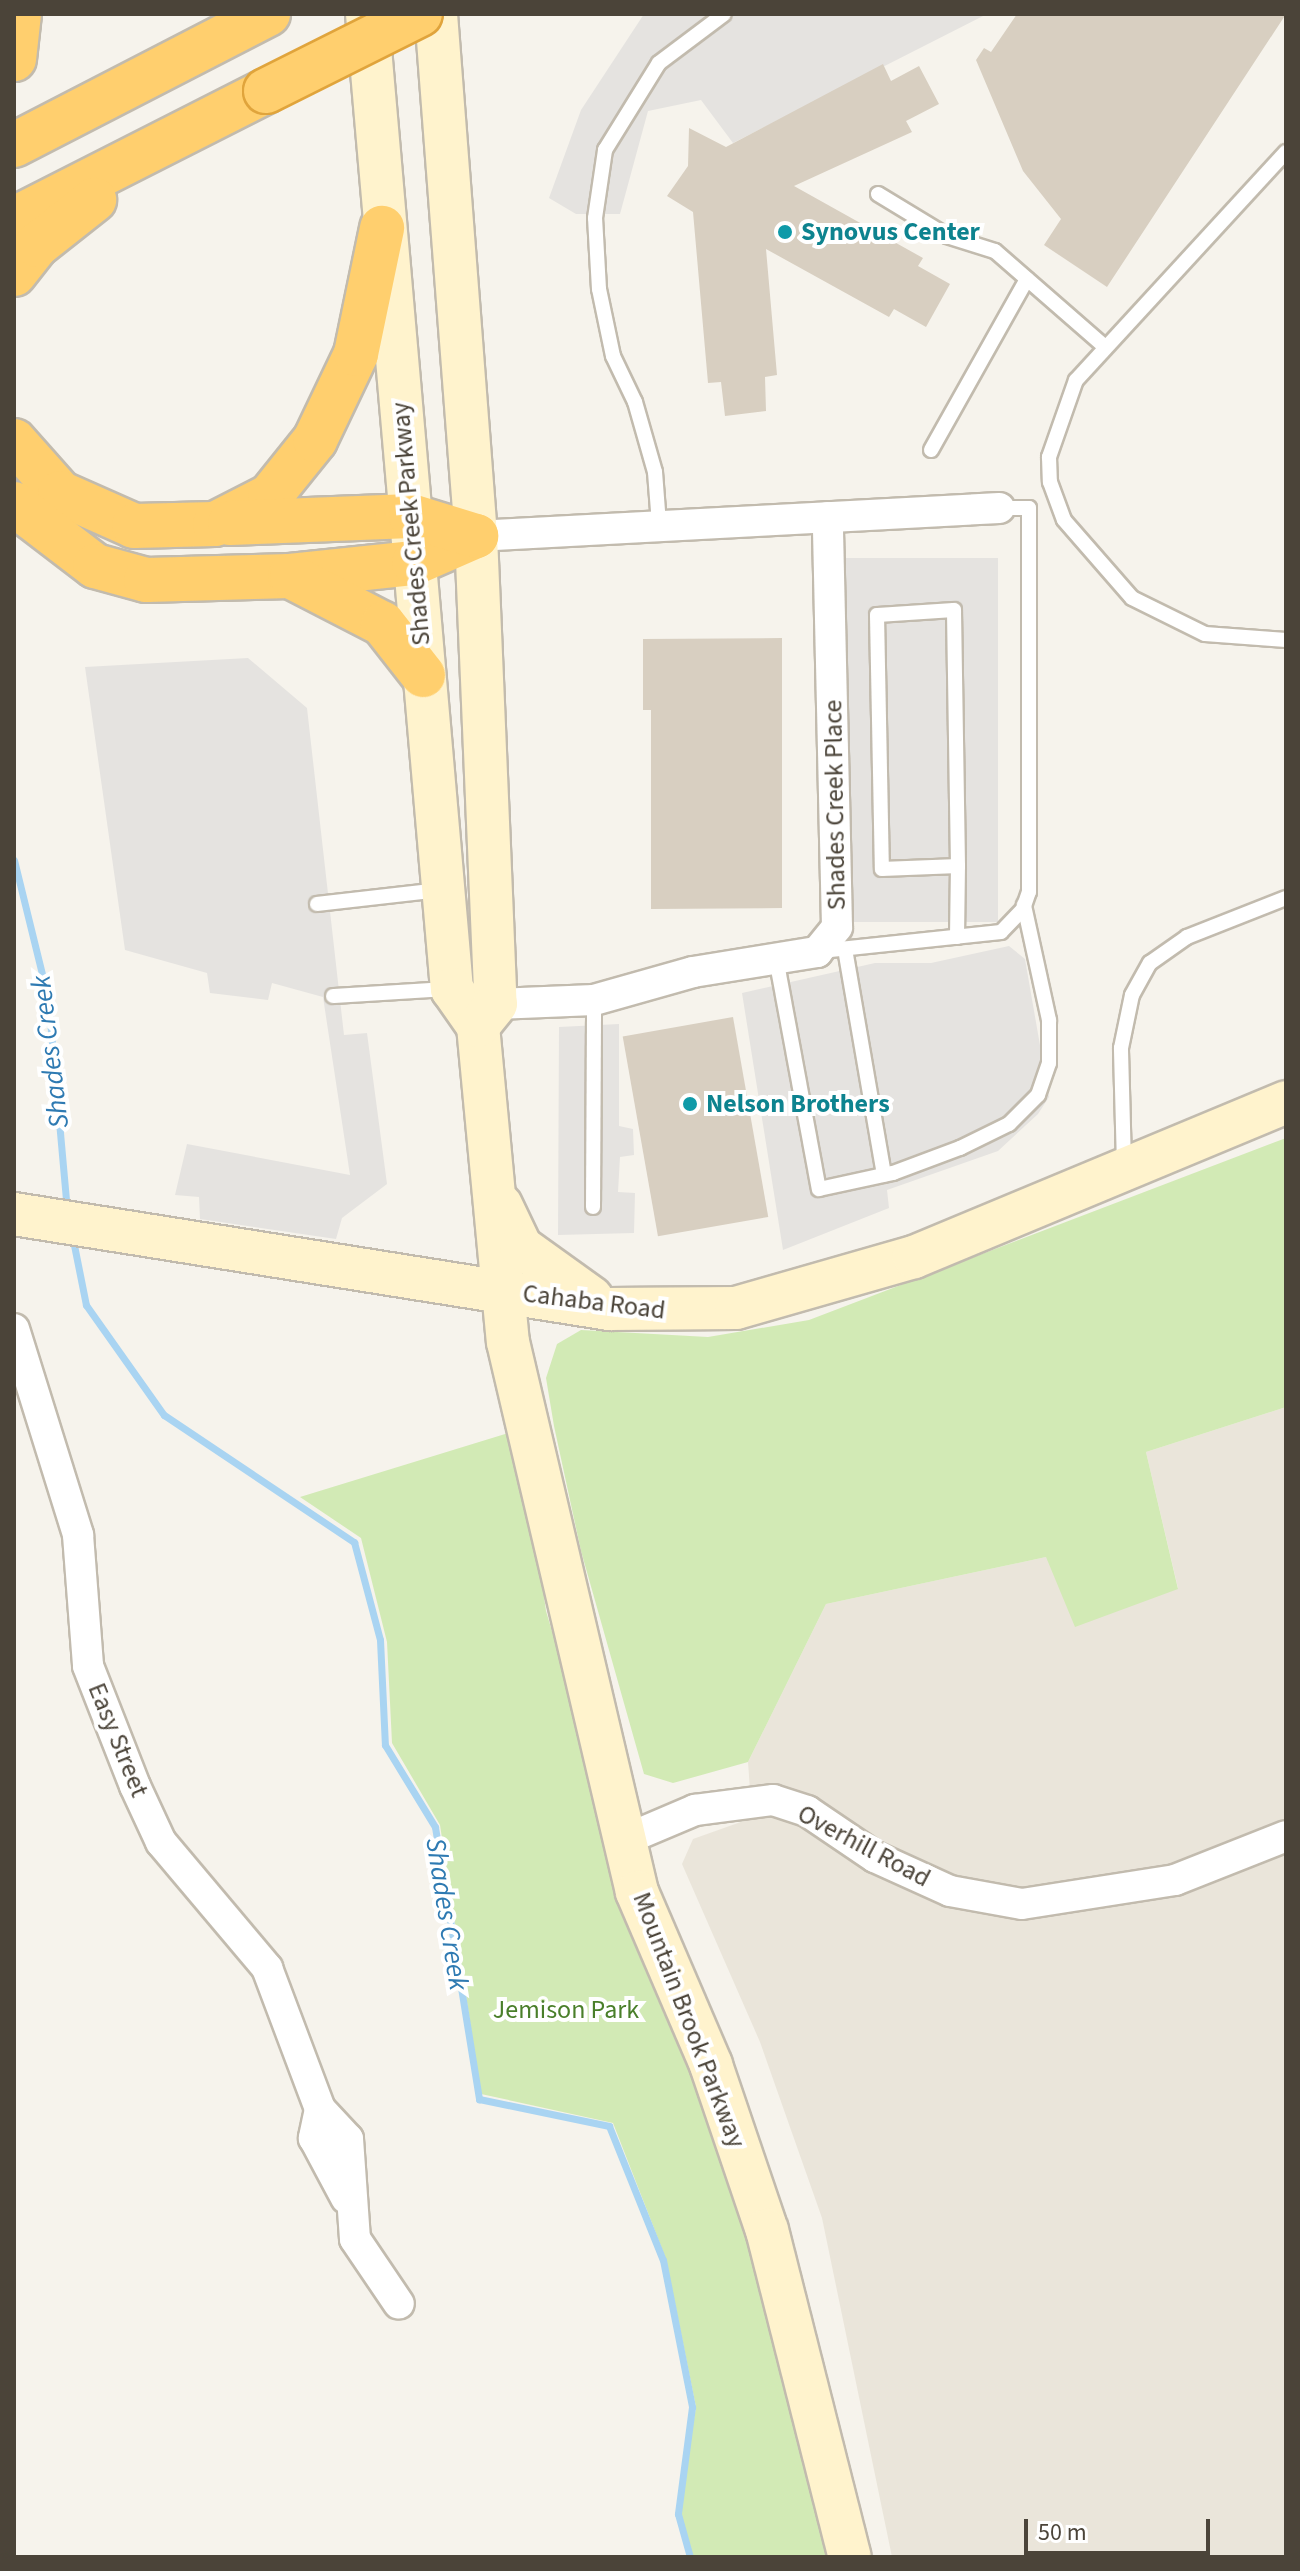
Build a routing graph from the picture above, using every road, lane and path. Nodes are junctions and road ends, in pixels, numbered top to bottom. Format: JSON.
{"nodes":[{"id":1,"x":19,"y":14,"type":"edge"},
{"id":2,"x":268,"y":14,"type":"edge"},
{"id":3,"x":367,"y":14,"type":"edge"},
{"id":4,"x":420,"y":14,"type":"edge"},
{"id":5,"x":436,"y":14,"type":"edge"},
{"id":6,"x":724,"y":14,"type":"edge"},
{"id":7,"x":14,"y":59,"type":"edge"},
{"id":8,"x":175,"y":138,"type":"junction"},
{"id":9,"x":14,"y":145,"type":"edge"},
{"id":10,"x":1286,"y":152,"type":"edge"},
{"id":11,"x":878,"y":194,"type":"dead end"},
{"id":12,"x":14,"y":219,"type":"edge"},
{"id":13,"x":382,"y":228,"type":"junction"},
{"id":14,"x":14,"y":274,"type":"edge"},
{"id":15,"x":1027,"y":279,"type":"junction"},
{"id":16,"x":1104,"y":346,"type":"junction"},
{"id":17,"x":14,"y":441,"type":"edge"},
{"id":18,"x":931,"y":450,"type":"dead end"},
{"id":19,"x":14,"y":504,"type":"edge"},
{"id":20,"x":1058,"y":504,"type":"junction"},
{"id":21,"x":999,"y":508,"type":"joint"},
{"id":22,"x":1029,"y":508,"type":"junction"},
{"id":23,"x":411,"y":516,"type":"junction"},
{"id":24,"x":828,"y":517,"type":"junction"},
{"id":25,"x":215,"y":524,"type":"junction"},
{"id":26,"x":659,"y":524,"type":"junction"},
{"id":27,"x":476,"y":536,"type":"junction"},
{"id":28,"x":414,"y":563,"type":"junction"},
{"id":29,"x":290,"y":576,"type":"junction"},
{"id":30,"x":1286,"y":640,"type":"edge"},
{"id":31,"x":423,"y":675,"type":"junction"},
{"id":32,"x":958,"y":866,"type":"junction"},
{"id":33,"x":443,"y":890,"type":"junction"},
{"id":34,"x":1286,"y":898,"type":"edge"},
{"id":35,"x":317,"y":904,"type":"dead end"},
{"id":36,"x":1024,"y":905,"type":"junction"},
{"id":37,"x":957,"y":937,"type":"junction"},
{"id":38,"x":831,"y":950,"type":"junction"},
{"id":39,"x":776,"y":958,"type":"junction"},
{"id":40,"x":452,"y":989,"type":"junction"},
{"id":41,"x":333,"y":996,"type":"dead end"},
{"id":42,"x":594,"y":1000,"type":"junction"},
{"id":43,"x":487,"y":1015,"type":"junction"},
{"id":44,"x":1286,"y":1102,"type":"edge"},
{"id":45,"x":1124,"y":1165,"type":"junction"},
{"id":46,"x":884,"y":1175,"type":"junction"},
{"id":47,"x":493,"y":1190,"type":"junction"},
{"id":48,"x":593,"y":1207,"type":"dead end"},
{"id":49,"x":14,"y":1214,"type":"edge"},
{"id":50,"x":505,"y":1291,"type":"junction"},
{"id":51,"x":609,"y":1309,"type":"junction"},
{"id":52,"x":14,"y":1329,"type":"edge"},
{"id":53,"x":1286,"y":1836,"type":"edge"},
{"id":54,"x":629,"y":1838,"type":"junction"},
{"id":55,"x":399,"y":2304,"type":"dead end"},
{"id":56,"x":850,"y":2557,"type":"edge"}],
"edges":[{"from":1,"to":7,"type":"highway"},
{"from":2,"to":9,"type":"highway"},
{"from":3,"to":13,"type":"main road","name":"Shades Creek Parkway"},
{"from":4,"to":8,"type":"highway","bridge":true},
{"from":5,"to":27,"type":"main road","name":"Shades Creek Parkway"},
{"from":6,"to":26,"type":"lane"},
{"from":8,"to":12,"type":"highway"},
{"from":8,"to":14,"type":"highway"},
{"from":10,"to":16,"type":"lane"},
{"from":11,"to":15,"type":"lane"},
{"from":13,"to":23,"type":"main road","name":"Shades Creek Parkway"},
{"from":13,"to":25,"type":"highway"},
{"from":15,"to":16,"type":"lane"},
{"from":15,"to":18,"type":"lane"},
{"from":16,"to":20,"type":"lane"},
{"from":17,"to":25,"type":"highway"},
{"from":19,"to":29,"type":"highway"},
{"from":20,"to":22,"type":"lane"},
{"from":20,"to":30,"type":"lane"},
{"from":21,"to":22,"type":"lane"},
{"from":21,"to":24,"type":"street"},
{"from":22,"to":36,"type":"lane"},
{"from":23,"to":25,"type":"highway"},
{"from":23,"to":27,"type":"highway"},
{"from":23,"to":28,"type":"main road","name":"Shades Creek Parkway"},
{"from":24,"to":26,"type":"street"},
{"from":24,"to":38,"type":"street","name":"Shades Creek Place"},
{"from":26,"to":27,"type":"street"},
{"from":27,"to":28,"type":"highway"},
{"from":27,"to":43,"type":"main road","name":"Shades Creek Parkway"},
{"from":28,"to":29,"type":"highway"},
{"from":28,"to":31,"type":"main road","name":"Shades Creek Parkway"},
{"from":29,"to":31,"type":"highway"},
{"from":31,"to":33,"type":"main road","name":"Shades Creek Parkway"},
{"from":32,"to":32,"type":"lane"},
{"from":32,"to":37,"type":"lane"},
{"from":33,"to":35,"type":"lane"},
{"from":33,"to":40,"type":"main road","name":"Shades Creek Parkway"},
{"from":34,"to":45,"type":"lane"},
{"from":36,"to":37,"type":"lane"},
{"from":36,"to":46,"type":"lane"},
{"from":37,"to":38,"type":"lane"},
{"from":38,"to":39,"type":"street"},
{"from":38,"to":46,"type":"lane"},
{"from":39,"to":42,"type":"street"},
{"from":39,"to":46,"type":"lane"},
{"from":40,"to":41,"type":"lane"},
{"from":40,"to":43,"type":"main road","name":"Shades Creek Parkway"},
{"from":42,"to":43,"type":"street"},
{"from":42,"to":48,"type":"lane"},
{"from":43,"to":47,"type":"main road","name":"Shades Creek Parkway"},
{"from":44,"to":45,"type":"main road","name":"Cahaba Road"},
{"from":45,"to":51,"type":"main road","name":"Cahaba Road"},
{"from":47,"to":50,"type":"main road","name":"Shades Creek Parkway"},
{"from":47,"to":51,"type":"main road"},
{"from":49,"to":50,"type":"main road","name":"Cahaba Road"},
{"from":50,"to":51,"type":"main road","name":"Cahaba Road"},
{"from":50,"to":54,"type":"main road","name":"Mountain Brook Parkway"},
{"from":52,"to":55,"type":"street","name":"Easy Street"},
{"from":53,"to":54,"type":"street","name":"Overhill Road"},
{"from":54,"to":56,"type":"main road","name":"Mountain Brook Parkway"}]}
